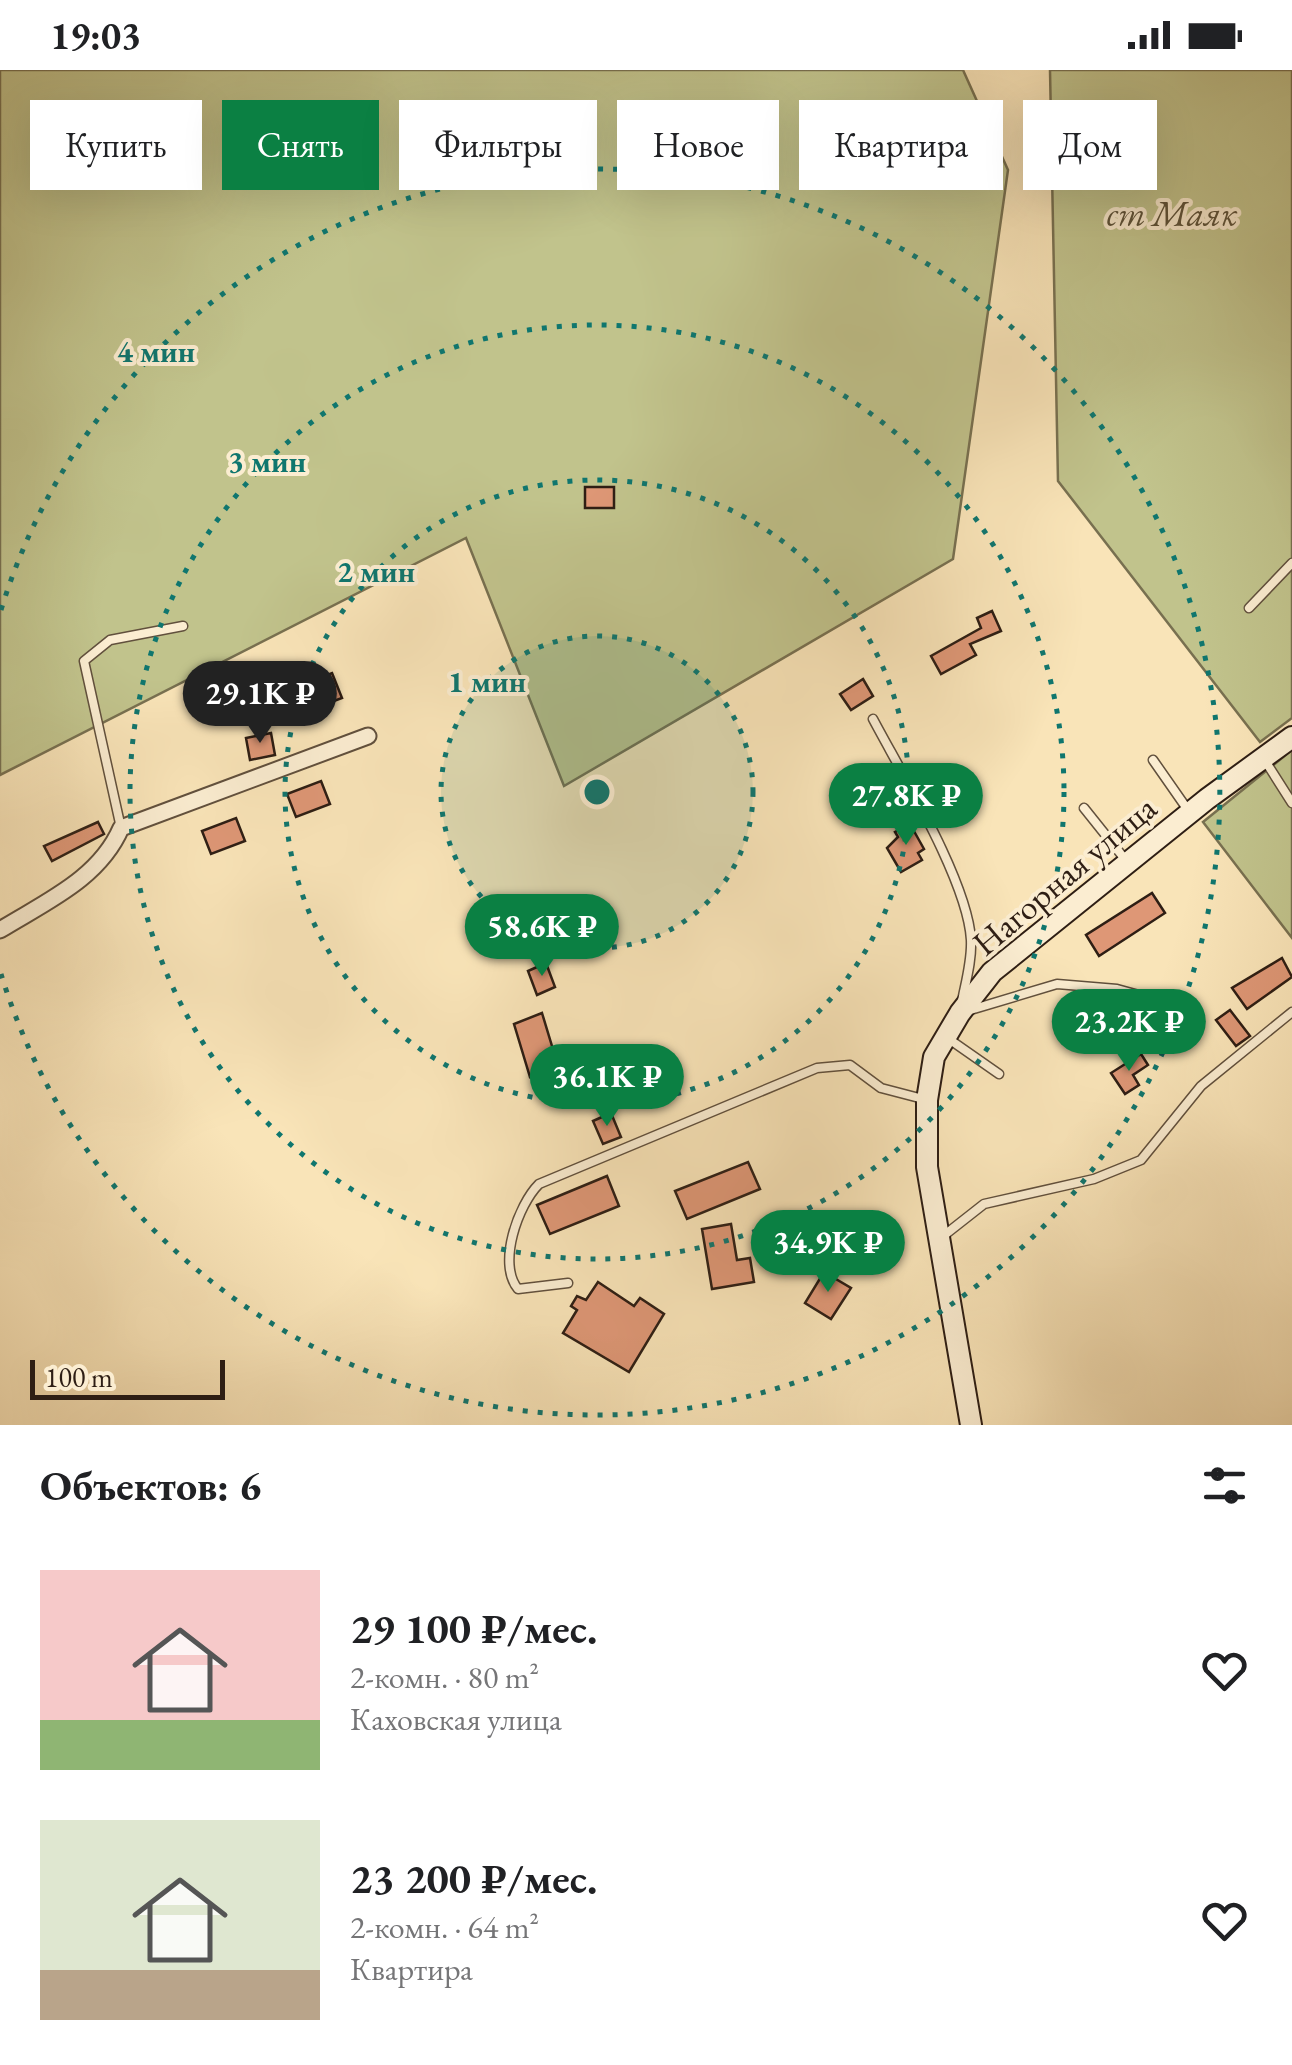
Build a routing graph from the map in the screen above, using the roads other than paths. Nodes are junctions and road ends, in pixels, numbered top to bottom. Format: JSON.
{"nodes":[{"id":1,"x":1292,"y":562,"type":"edge"},
{"id":2,"x":1249,"y":608,"type":"dead end"},
{"id":3,"x":183,"y":626,"type":"dead end"},
{"id":4,"x":873,"y":719,"type":"dead end"},
{"id":5,"x":368,"y":736,"type":"dead end"},
{"id":6,"x":1292,"y":737,"type":"edge"},
{"id":7,"x":1264,"y":759,"type":"junction"},
{"id":8,"x":1152,"y":760,"type":"dead end"},
{"id":9,"x":1292,"y":803,"type":"edge"},
{"id":10,"x":1084,"y":808,"type":"dead end"},
{"id":11,"x":1190,"y":813,"type":"junction"},
{"id":12,"x":121,"y":828,"type":"junction"},
{"id":13,"x":1128,"y":862,"type":"junction"},
{"id":14,"x":0,"y":930,"type":"edge"},
{"id":15,"x":1168,"y":1004,"type":"dead end"},
{"id":16,"x":1292,"y":1012,"type":"edge"},
{"id":17,"x":960,"y":1013,"type":"junction"},
{"id":18,"x":946,"y":1037,"type":"junction"},
{"id":19,"x":998,"y":1074,"type":"dead end"},
{"id":20,"x":927,"y":1100,"type":"junction"},
{"id":21,"x":941,"y":1239,"type":"junction"},
{"id":22,"x":568,"y":1283,"type":"dead end"},
{"id":23,"x":971,"y":1425,"type":"edge"}],
"edges":[{"from":1,"to":2,"type":"lane"},
{"from":3,"to":12,"type":"lane"},
{"from":4,"to":17,"type":"lane"},
{"from":5,"to":12,"type":"street"},
{"from":6,"to":7,"type":"main road","name":"Нагорная улица"},
{"from":7,"to":9,"type":"lane"},
{"from":7,"to":11,"type":"main road","name":"Нагорная улица"},
{"from":8,"to":11,"type":"lane"},
{"from":10,"to":13,"type":"lane"},
{"from":11,"to":13,"type":"main road","name":"Нагорная улица"},
{"from":12,"to":14,"type":"street"},
{"from":13,"to":17,"type":"main road","name":"Нагорная улица"},
{"from":15,"to":17,"type":"lane"},
{"from":16,"to":21,"type":"lane"},
{"from":17,"to":18,"type":"main road","name":"Нагорная улица"},
{"from":18,"to":19,"type":"lane"},
{"from":18,"to":20,"type":"main road","name":"Нагорная улица"},
{"from":20,"to":21,"type":"main road","name":"Нагорная улица"},
{"from":20,"to":22,"type":"lane"},
{"from":21,"to":23,"type":"main road","name":"Нагорная улица"}]}
